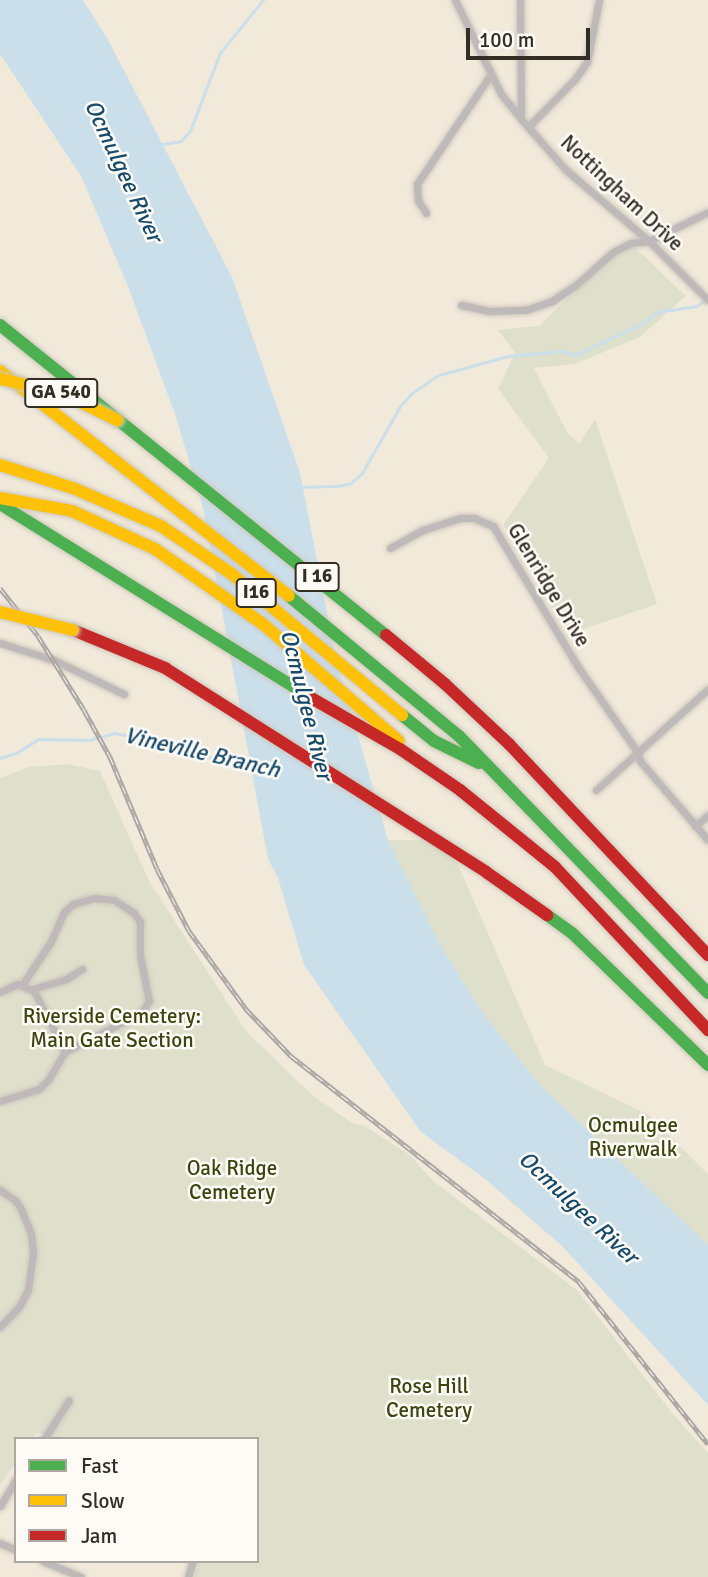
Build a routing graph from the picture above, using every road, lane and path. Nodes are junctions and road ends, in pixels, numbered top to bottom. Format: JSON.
{"nodes":[{"id":1,"x":455,"y":0,"type":"edge"},
{"id":2,"x":520,"y":0,"type":"edge"},
{"id":3,"x":598,"y":0,"type":"edge"},
{"id":4,"x":491,"y":74,"type":"junction"},
{"id":5,"x":521,"y":119,"type":"junction"},
{"id":6,"x":528,"y":127,"type":"junction"},
{"id":7,"x":708,"y":212,"type":"edge"},
{"id":8,"x":426,"y":213,"type":"dead end"},
{"id":9,"x":649,"y":241,"type":"junction"},
{"id":10,"x":705,"y":297,"type":"edge"},
{"id":11,"x":461,"y":305,"type":"dead end"},
{"id":12,"x":0,"y":326,"type":"edge"},
{"id":13,"x":0,"y":371,"type":"edge"},
{"id":14,"x":0,"y":379,"type":"edge"},
{"id":15,"x":117,"y":420,"type":"junction"},
{"id":16,"x":0,"y":465,"type":"edge"},
{"id":17,"x":0,"y":498,"type":"edge"},
{"id":18,"x":0,"y":504,"type":"edge"},
{"id":19,"x":390,"y":548,"type":"dead end"},
{"id":20,"x":0,"y":611,"type":"edge"},
{"id":21,"x":0,"y":643,"type":"edge"},
{"id":22,"x":708,"y":689,"type":"edge"},
{"id":23,"x":124,"y":694,"type":"dead end"},
{"id":24,"x":638,"y":753,"type":"junction"},
{"id":25,"x":485,"y":766,"type":"junction"},
{"id":26,"x":433,"y":771,"type":"junction"},
{"id":27,"x":596,"y":790,"type":"dead end"},
{"id":28,"x":708,"y":815,"type":"edge"},
{"id":29,"x":695,"y":825,"type":"junction"},
{"id":30,"x":708,"y":840,"type":"edge"},
{"id":31,"x":708,"y":955,"type":"edge"},
{"id":32,"x":82,"y":969,"type":"dead end"},
{"id":33,"x":22,"y":985,"type":"junction"},
{"id":34,"x":32,"y":989,"type":"junction"},
{"id":35,"x":1,"y":990,"type":"edge"},
{"id":36,"x":708,"y":993,"type":"edge"},
{"id":37,"x":708,"y":1030,"type":"edge"},
{"id":38,"x":65,"y":1052,"type":"junction"},
{"id":39,"x":708,"y":1065,"type":"edge"},
{"id":40,"x":0,"y":1101,"type":"edge"},
{"id":41,"x":0,"y":1190,"type":"edge"},
{"id":42,"x":0,"y":1327,"type":"edge"},
{"id":43,"x":69,"y":1400,"type":"dead end"},
{"id":44,"x":45,"y":1437,"type":"edge"},
{"id":45,"x":14,"y":1482,"type":"edge"},
{"id":46,"x":0,"y":1506,"type":"edge"},
{"id":47,"x":48,"y":1563,"type":"edge"},
{"id":48,"x":81,"y":1577,"type":"edge"}],
"edges":[{"from":1,"to":4,"type":"street","name":"Nottingham Drive"},
{"from":2,"to":5,"type":"street"},
{"from":3,"to":6,"type":"street"},
{"from":4,"to":5,"type":"street","name":"Nottingham Drive"},
{"from":4,"to":8,"type":"street"},
{"from":5,"to":6,"type":"street","name":"Nottingham Drive"},
{"from":6,"to":9,"type":"street","name":"Nottingham Drive"},
{"from":7,"to":9,"type":"street"},
{"from":9,"to":10,"type":"street","name":"Nottingham Drive"},
{"from":9,"to":11,"type":"street"},
{"from":12,"to":15,"type":"highway","bridge":true},
{"from":13,"to":25,"type":"highway"},
{"from":14,"to":15,"type":"highway","number":"GA 540","bridge":true},
{"from":15,"to":31,"type":"highway","number":"I 16"},
{"from":16,"to":25,"type":"highway","number":"I16"},
{"from":17,"to":26,"type":"highway"},
{"from":18,"to":26,"type":"highway"},
{"from":19,"to":24,"type":"street","name":"Glenridge Drive"},
{"from":20,"to":39,"type":"highway","bridge":true},
{"from":21,"to":23,"type":"street"},
{"from":22,"to":24,"type":"street"},
{"from":24,"to":27,"type":"street"},
{"from":24,"to":29,"type":"street","name":"Glenridge Drive"},
{"from":25,"to":36,"type":"highway","number":"I16"},
{"from":26,"to":37,"type":"highway"},
{"from":28,"to":29,"type":"street"},
{"from":29,"to":30,"type":"street","name":"Glenridge Drive"},
{"from":32,"to":34,"type":"street"},
{"from":33,"to":34,"type":"street"},
{"from":33,"to":35,"type":"street"},
{"from":33,"to":38,"type":"street"},
{"from":34,"to":38,"type":"street"},
{"from":38,"to":40,"type":"street"},
{"from":41,"to":42,"type":"street"},
{"from":43,"to":44,"type":"street"},
{"from":45,"to":46,"type":"street"},
{"from":47,"to":48,"type":"street"}]}
